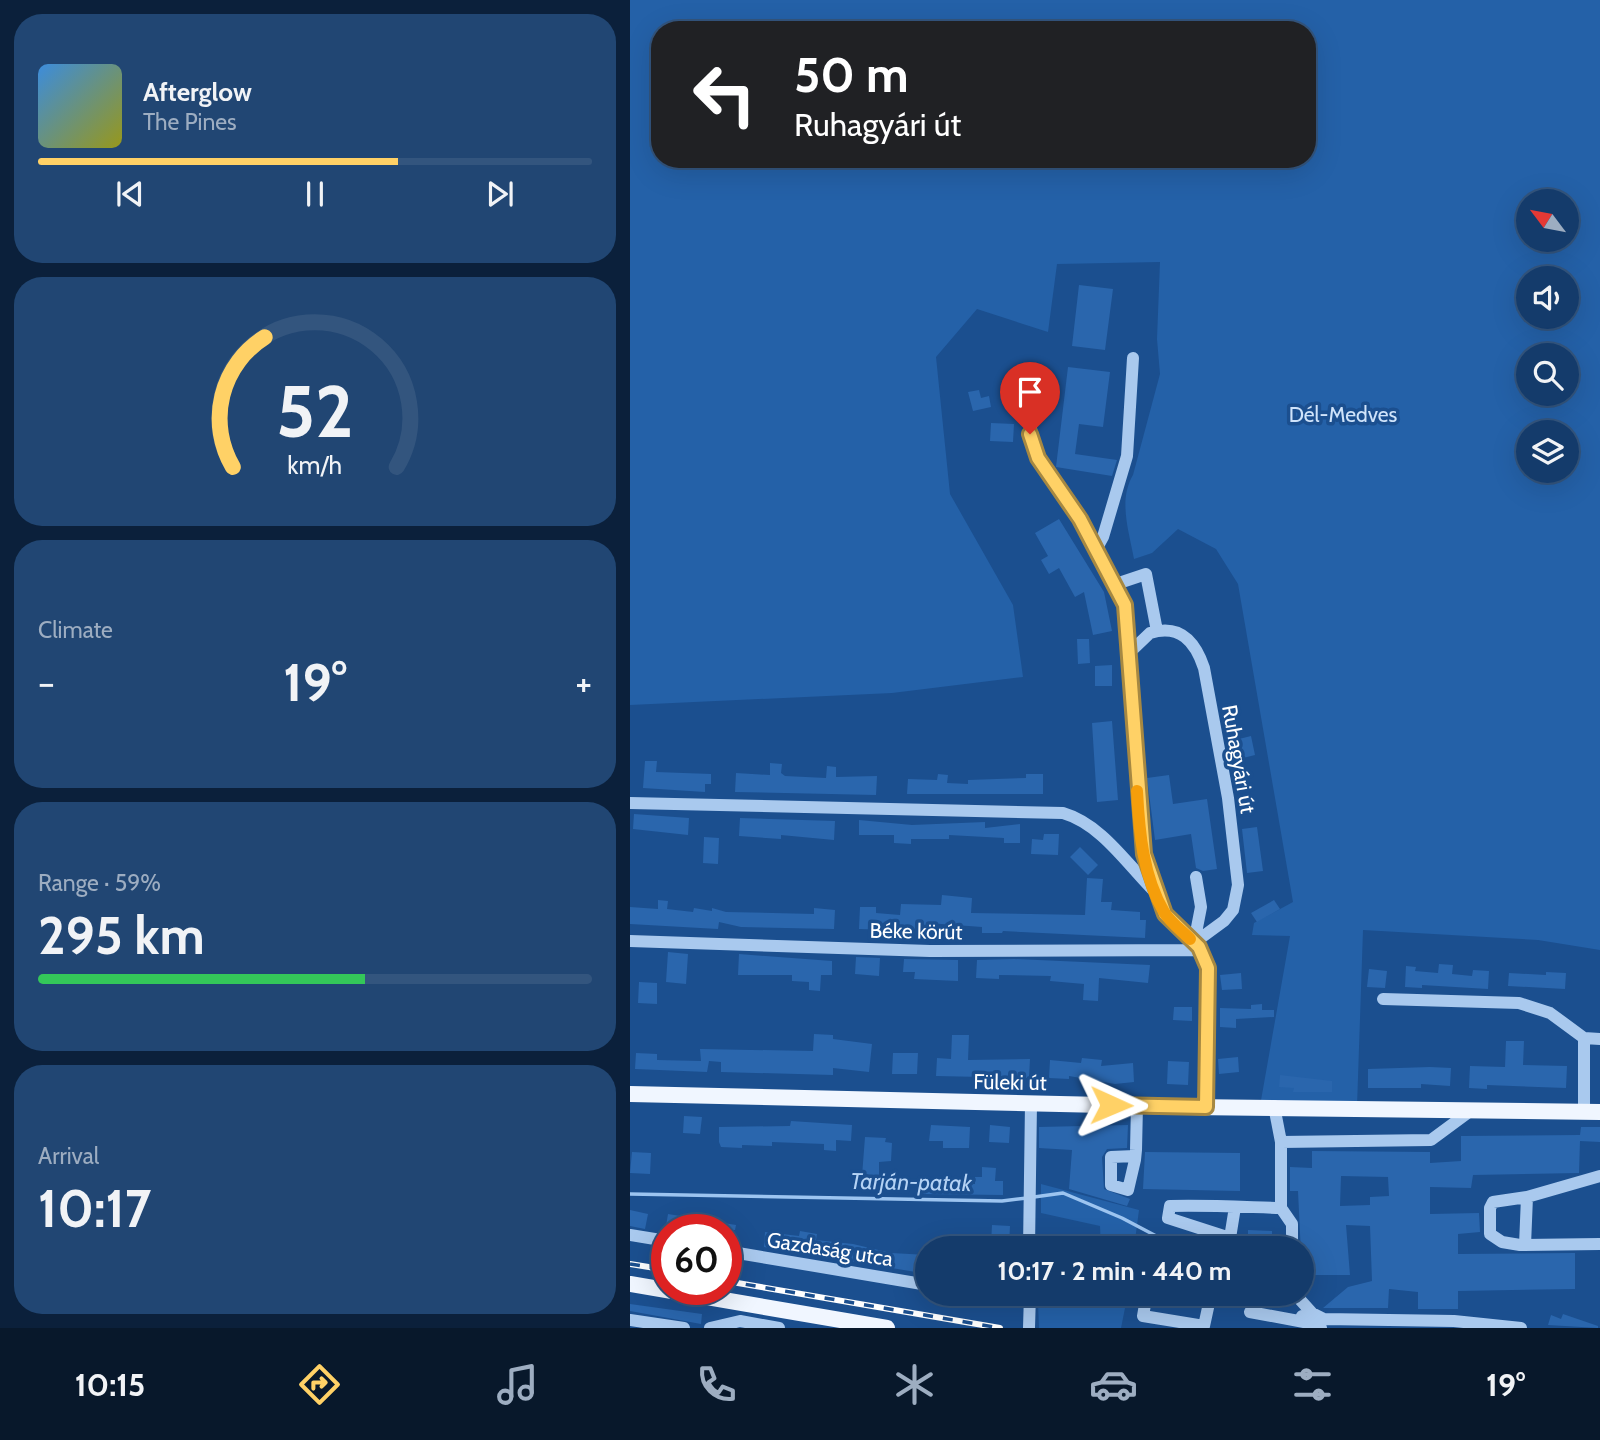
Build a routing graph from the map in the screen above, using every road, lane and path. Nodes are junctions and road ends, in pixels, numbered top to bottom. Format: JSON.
{"nodes":[{"id":1,"x":1132,"y":358,"type":"dead end"},
{"id":2,"x":1029,"y":413,"type":"dead end"},
{"id":3,"x":1097,"y":548,"type":"junction"},
{"id":4,"x":1116,"y":584,"type":"junction"},
{"id":5,"x":1157,"y":631,"type":"junction"},
{"id":6,"x":1128,"y":654,"type":"junction"},
{"id":7,"x":630,"y":803,"type":"edge"},
{"id":8,"x":1196,"y":877,"type":"dead end"},
{"id":9,"x":1156,"y":894,"type":"junction"},
{"id":10,"x":630,"y":941,"type":"edge"},
{"id":11,"x":1197,"y":946,"type":"junction"},
{"id":12,"x":1383,"y":999,"type":"dead end"},
{"id":13,"x":1584,"y":1038,"type":"junction"},
{"id":14,"x":1600,"y":1039,"type":"edge"},
{"id":15,"x":630,"y":1094,"type":"edge"},
{"id":16,"x":1031,"y":1103,"type":"junction"},
{"id":17,"x":1137,"y":1105,"type":"junction"},
{"id":18,"x":1274,"y":1106,"type":"junction"},
{"id":19,"x":1206,"y":1107,"type":"junction"},
{"id":20,"x":1474,"y":1108,"type":"junction"},
{"id":21,"x":1592,"y":1111,"type":"edge"},
{"id":22,"x":1281,"y":1142,"type":"junction"},
{"id":23,"x":1135,"y":1156,"type":"dead end"},
{"id":24,"x":1600,"y":1176,"type":"edge"},
{"id":25,"x":1527,"y":1197,"type":"junction"},
{"id":26,"x":1235,"y":1206,"type":"junction"},
{"id":27,"x":1281,"y":1208,"type":"junction"},
{"id":28,"x":630,"y":1235,"type":"edge"},
{"id":29,"x":1030,"y":1236,"type":"edge"},
{"id":30,"x":1210,"y":1236,"type":"edge"},
{"id":31,"x":1229,"y":1236,"type":"edge"},
{"id":32,"x":1292,"y":1236,"type":"edge"},
{"id":33,"x":651,"y":1238,"type":"edge"},
{"id":34,"x":1600,"y":1244,"type":"edge"},
{"id":35,"x":1525,"y":1245,"type":"junction"},
{"id":36,"x":742,"y":1254,"type":"edge"},
{"id":37,"x":915,"y":1283,"type":"edge"},
{"id":38,"x":630,"y":1284,"type":"edge"},
{"id":39,"x":1030,"y":1306,"type":"edge"},
{"id":40,"x":1145,"y":1306,"type":"edge"},
{"id":41,"x":1207,"y":1306,"type":"edge"},
{"id":42,"x":1298,"y":1306,"type":"edge"},
{"id":43,"x":1308,"y":1306,"type":"edge"},
{"id":44,"x":1250,"y":1312,"type":"dead end"},
{"id":45,"x":630,"y":1320,"type":"edge"},
{"id":46,"x":1304,"y":1322,"type":"junction"},
{"id":47,"x":684,"y":1328,"type":"edge"},
{"id":48,"x":710,"y":1328,"type":"edge"},
{"id":49,"x":779,"y":1328,"type":"edge"},
{"id":50,"x":887,"y":1328,"type":"edge"},
{"id":51,"x":1029,"y":1328,"type":"edge"},
{"id":52,"x":1321,"y":1328,"type":"edge"},
{"id":53,"x":1521,"y":1328,"type":"edge"}],
"edges":[{"from":1,"to":3,"type":"street"},
{"from":2,"to":3,"type":"street"},
{"from":3,"to":4,"type":"street"},
{"from":4,"to":5,"type":"street"},
{"from":4,"to":6,"type":"street"},
{"from":5,"to":6,"type":"street"},
{"from":5,"to":11,"type":"street","name":"Ruhagyári út"},
{"from":6,"to":9,"type":"street"},
{"from":7,"to":9,"type":"street"},
{"from":8,"to":11,"type":"street"},
{"from":9,"to":11,"type":"street"},
{"from":10,"to":11,"type":"street","name":"Béke körút"},
{"from":11,"to":19,"type":"street"},
{"from":12,"to":13,"type":"street"},
{"from":13,"to":14,"type":"street"},
{"from":13,"to":21,"type":"street"},
{"from":15,"to":16,"type":"main road","name":"Füleki út"},
{"from":16,"to":17,"type":"main road","name":"Füleki út"},
{"from":16,"to":29,"type":"street"},
{"from":17,"to":19,"type":"main road","name":"Füleki út"},
{"from":17,"to":23,"type":"street"},
{"from":18,"to":19,"type":"main road","name":"Füleki út"},
{"from":18,"to":20,"type":"main road","name":"Füleki út"},
{"from":18,"to":22,"type":"street"},
{"from":20,"to":21,"type":"main road","name":"Füleki út"},
{"from":20,"to":22,"type":"street"},
{"from":22,"to":27,"type":"street"},
{"from":24,"to":25,"type":"street"},
{"from":25,"to":35,"type":"street"},
{"from":25,"to":35,"type":"street"},
{"from":26,"to":27,"type":"street"},
{"from":26,"to":30,"type":"street"},
{"from":26,"to":31,"type":"street"},
{"from":27,"to":32,"type":"street"},
{"from":28,"to":33,"type":"street"},
{"from":34,"to":35,"type":"street"},
{"from":36,"to":37,"type":"street","name":"Gazdaság utca"},
{"from":38,"to":50,"type":"main road"},
{"from":39,"to":51,"type":"street"},
{"from":40,"to":41,"type":"street"},
{"from":42,"to":46,"type":"street"},
{"from":43,"to":53,"type":"street"},
{"from":44,"to":46,"type":"street"},
{"from":45,"to":47,"type":"street"},
{"from":46,"to":52,"type":"street"},
{"from":48,"to":49,"type":"street"}]}
